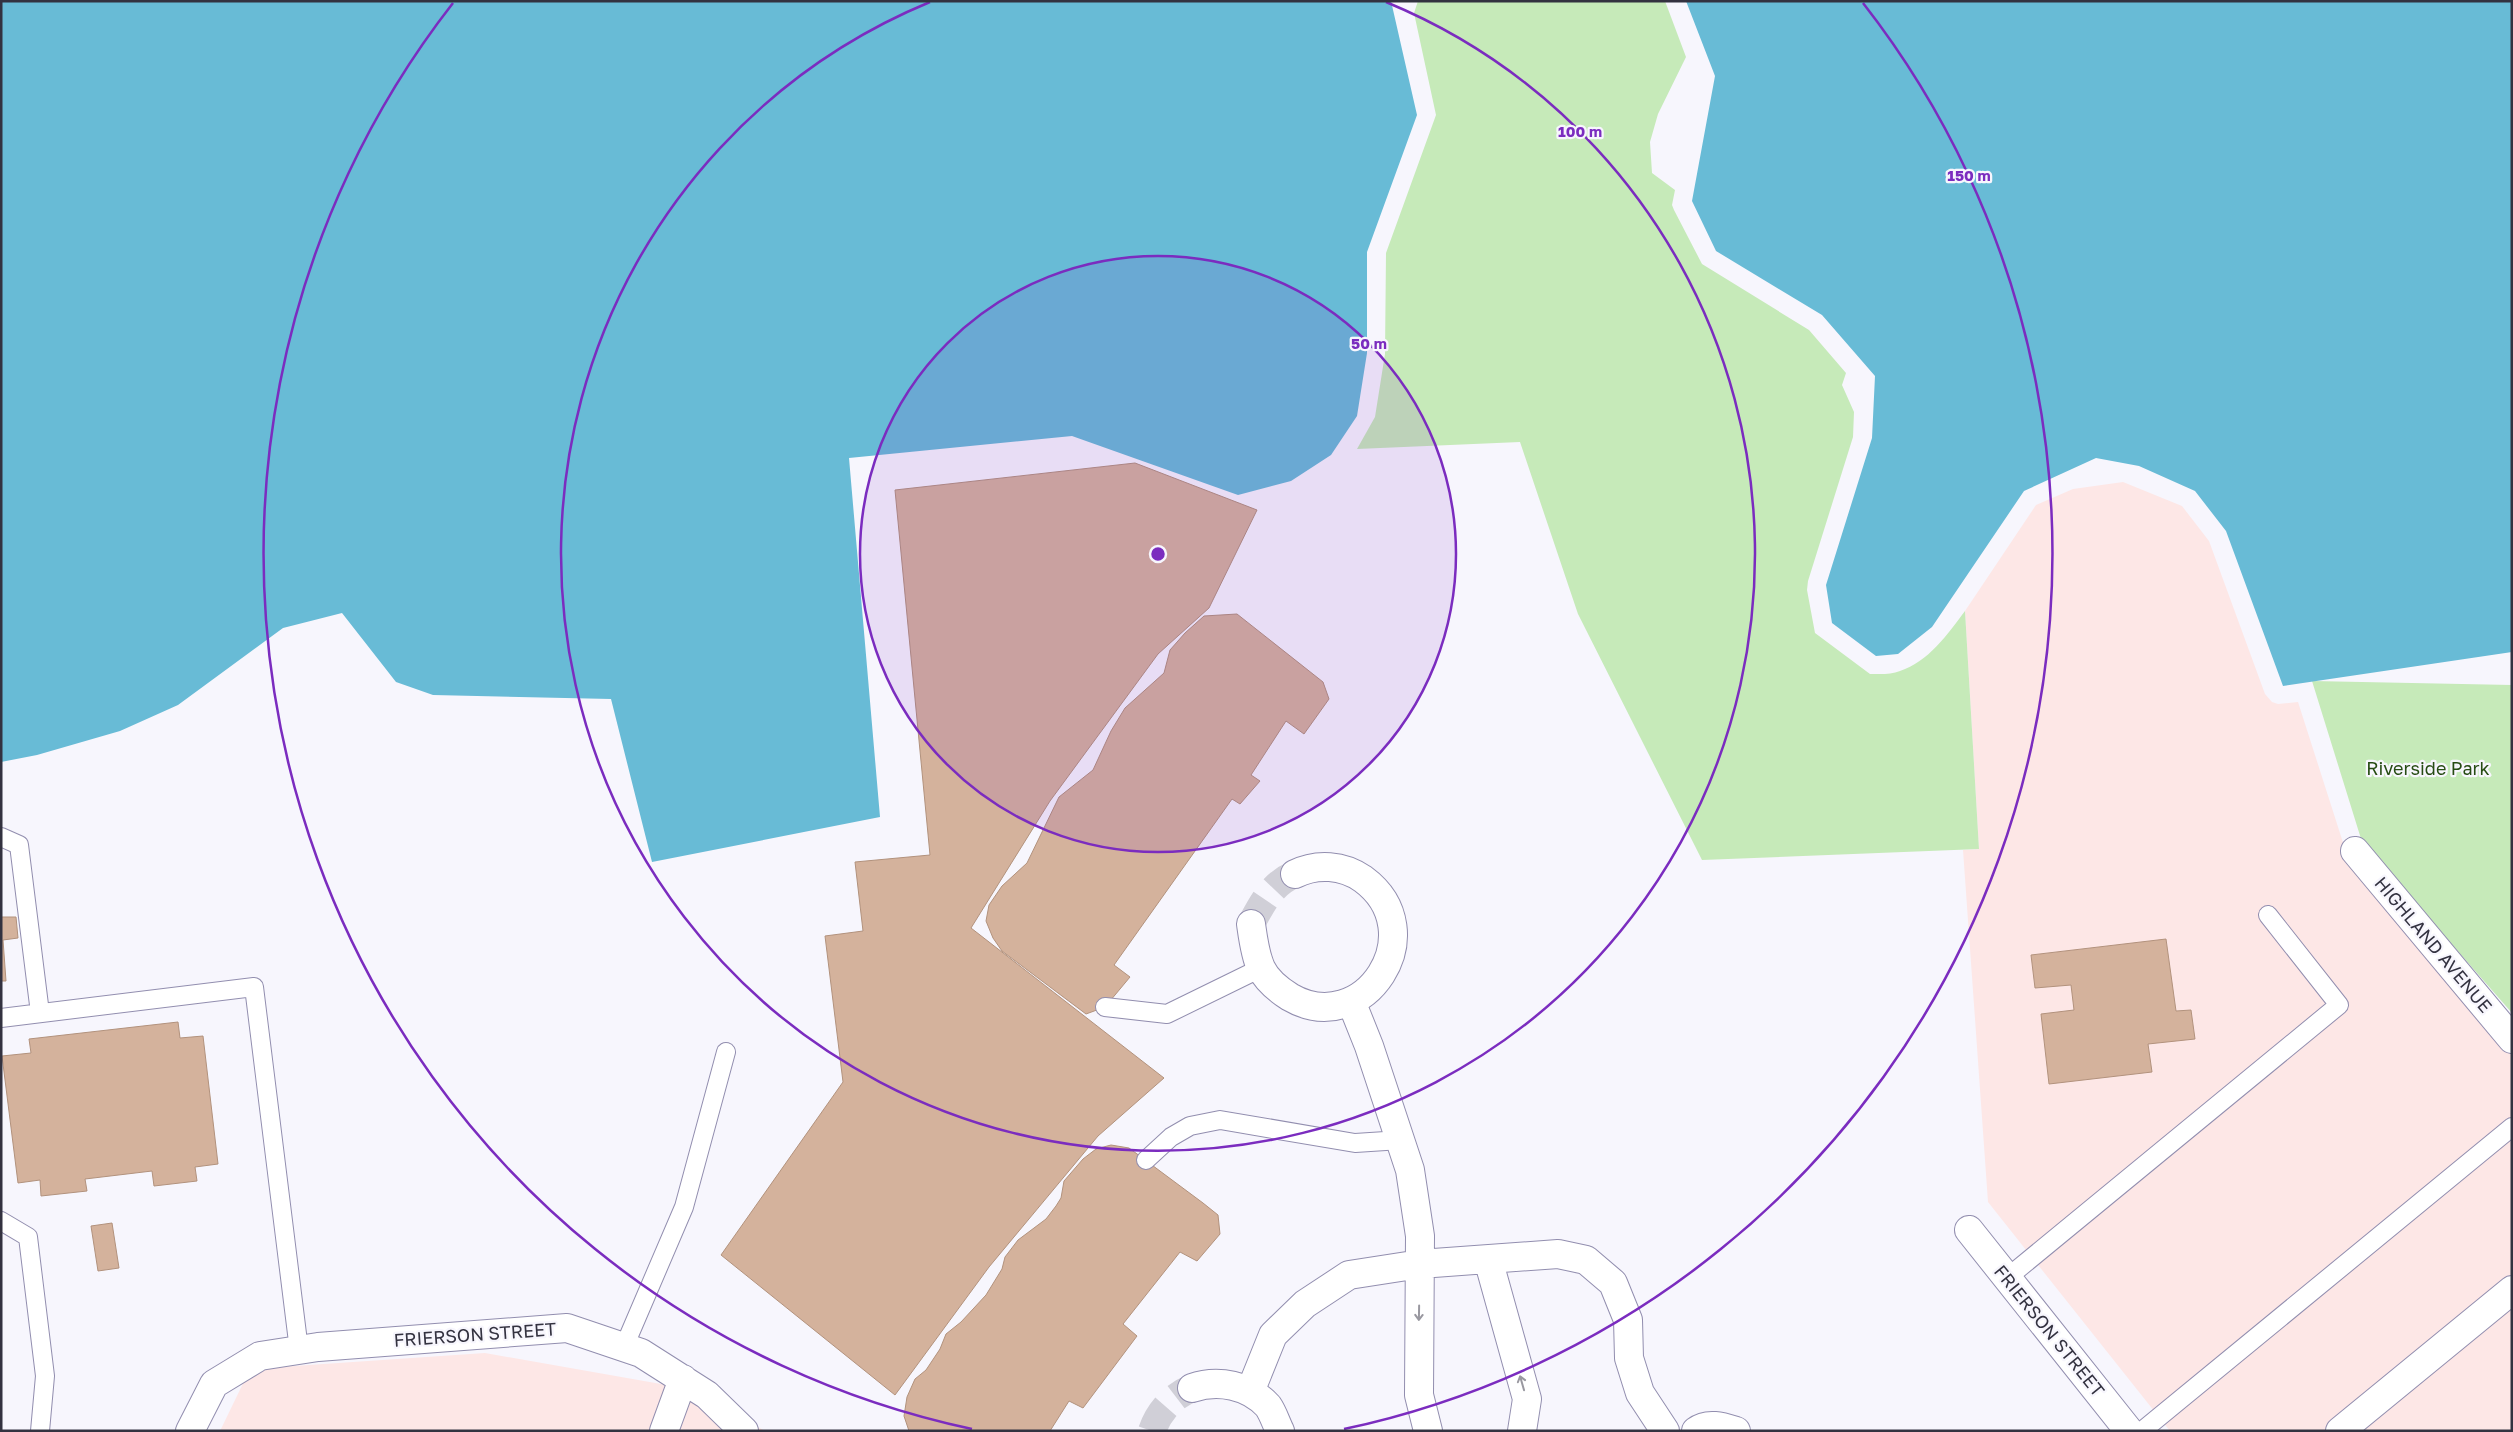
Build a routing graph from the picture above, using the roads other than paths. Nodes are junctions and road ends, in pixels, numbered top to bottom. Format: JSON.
{"nodes":[{"id":1,"x":1,"y":836,"type":"edge"},
{"id":2,"x":2355,"y":851,"type":"dead end"},
{"id":3,"x":1295,"y":874,"type":"tunnel mouth"},
{"id":4,"x":2268,"y":915,"type":"dead end"},
{"id":5,"x":1251,"y":924,"type":"tunnel mouth"},
{"id":6,"x":1261,"y":968,"type":"junction"},
{"id":7,"x":1351,"y":1001,"type":"junction"},
{"id":8,"x":1105,"y":1007,"type":"dead end"},
{"id":9,"x":40,"y":1013,"type":"junction"},
{"id":10,"x":1,"y":1018,"type":"edge"},
{"id":11,"x":2512,"y":1039,"type":"edge"},
{"id":12,"x":726,"y":1052,"type":"dead end"},
{"id":13,"x":2512,"y":1127,"type":"edge"},
{"id":14,"x":1401,"y":1140,"type":"junction"},
{"id":15,"x":1146,"y":1160,"type":"dead end"},
{"id":16,"x":1,"y":1221,"type":"edge"},
{"id":17,"x":1968,"y":1230,"type":"dead end"},
{"id":18,"x":1488,"y":1259,"type":"junction"},
{"id":19,"x":1420,"y":1264,"type":"junction"},
{"id":20,"x":2007,"y":1278,"type":"junction"},
{"id":21,"x":2512,"y":1290,"type":"edge"},
{"id":22,"x":624,"y":1347,"type":"junction"},
{"id":23,"x":299,"y":1350,"type":"junction"},
{"id":24,"x":683,"y":1379,"type":"junction"},
{"id":25,"x":1192,"y":1388,"type":"tunnel mouth"},
{"id":26,"x":1250,"y":1392,"type":"junction"},
{"id":27,"x":40,"y":1431,"type":"edge"},
{"id":28,"x":190,"y":1431,"type":"edge"},
{"id":29,"x":664,"y":1431,"type":"edge"},
{"id":30,"x":744,"y":1431,"type":"edge"},
{"id":31,"x":1280,"y":1431,"type":"edge"},
{"id":32,"x":1428,"y":1431,"type":"edge"},
{"id":33,"x":1522,"y":1431,"type":"edge"},
{"id":34,"x":1665,"y":1431,"type":"edge"},
{"id":35,"x":1696,"y":1431,"type":"edge"},
{"id":36,"x":1736,"y":1431,"type":"edge"},
{"id":37,"x":2129,"y":1431,"type":"edge"},
{"id":38,"x":2142,"y":1431,"type":"edge"},
{"id":39,"x":2340,"y":1431,"type":"edge"}],
"edges":[{"from":1,"to":9,"type":"lane"},
{"from":2,"to":11,"type":"street","name":"HIGHLAND AVENUE"},
{"from":3,"to":7,"type":"street"},
{"from":4,"to":20,"type":"lane"},
{"from":5,"to":6,"type":"street"},
{"from":6,"to":7,"type":"street"},
{"from":6,"to":8,"type":"lane"},
{"from":7,"to":14,"type":"street"},
{"from":9,"to":10,"type":"lane"},
{"from":9,"to":23,"type":"lane"},
{"from":12,"to":22,"type":"lane"},
{"from":13,"to":38,"type":"lane"},
{"from":14,"to":15,"type":"lane"},
{"from":14,"to":19,"type":"street"},
{"from":16,"to":27,"type":"lane"},
{"from":17,"to":20,"type":"street","name":"FRIERSON STREET"},
{"from":18,"to":19,"type":"street"},
{"from":33,"to":18,"type":"street","one_way":true},
{"from":18,"to":34,"type":"street"},
{"from":19,"to":26,"type":"street"},
{"from":19,"to":32,"type":"street","one_way":true},
{"from":20,"to":37,"type":"street","name":"FRIERSON STREET"},
{"from":21,"to":39,"type":"street"},
{"from":22,"to":23,"type":"street","name":"FRIERSON STREET"},
{"from":22,"to":24,"type":"street","name":"FRIERSON STREET"},
{"from":23,"to":28,"type":"street","name":"FRIERSON STREET"},
{"from":24,"to":29,"type":"street"},
{"from":24,"to":30,"type":"street","name":"FRIERSON STREET"},
{"from":25,"to":26,"type":"street"},
{"from":26,"to":31,"type":"street"},
{"from":35,"to":36,"type":"street"}]}
